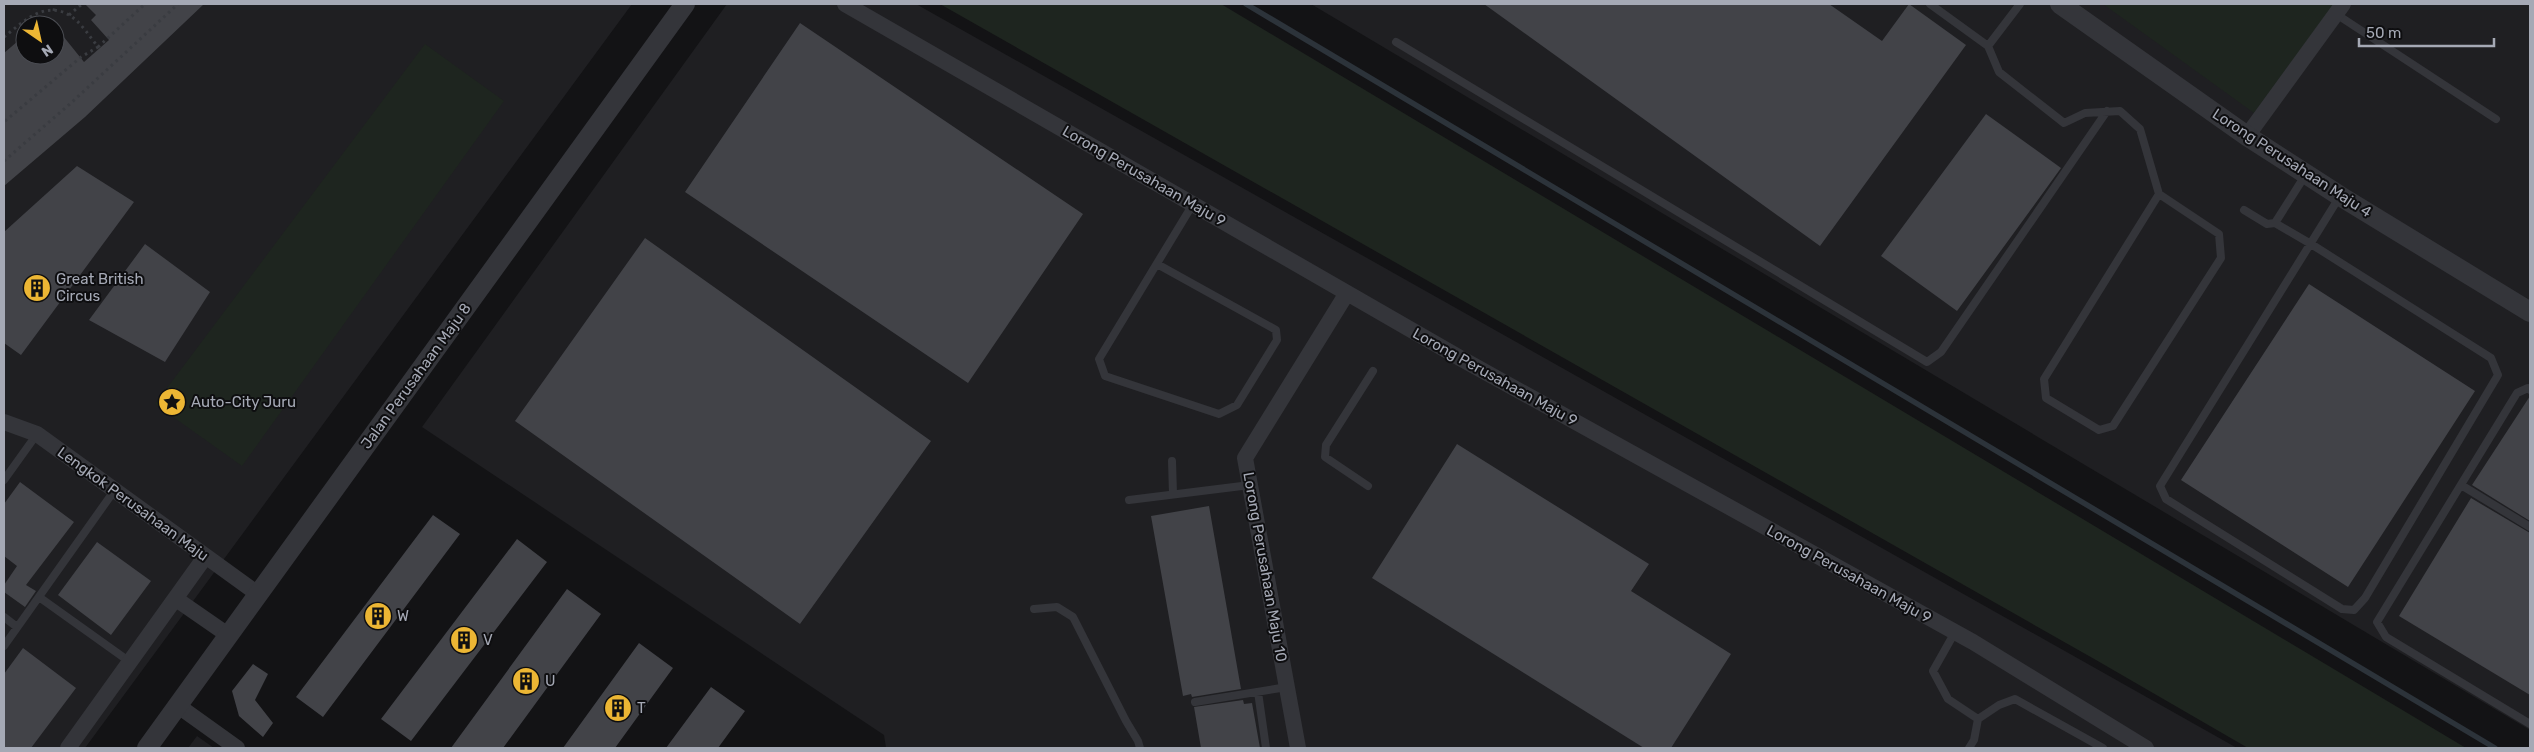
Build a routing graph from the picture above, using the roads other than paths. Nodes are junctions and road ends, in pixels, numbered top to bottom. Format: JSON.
{"nodes":[{"id":1,"x":685,"y":4,"type":"edge"},
{"id":2,"x":845,"y":4,"type":"edge"},
{"id":3,"x":1930,"y":4,"type":"edge"},
{"id":4,"x":2020,"y":4,"type":"edge"},
{"id":5,"x":2060,"y":4,"type":"edge"},
{"id":6,"x":2339,"y":9,"type":"edge"},
{"id":7,"x":1396,"y":42,"type":"dead end"},
{"id":8,"x":1988,"y":46,"type":"junction"},
{"id":9,"x":2106,"y":111,"type":"junction"},
{"id":10,"x":2496,"y":119,"type":"dead end"},
{"id":11,"x":2247,"y":136,"type":"junction"},
{"id":12,"x":2306,"y":174,"type":"junction"},
{"id":13,"x":2159,"y":194,"type":"junction"},
{"id":14,"x":2340,"y":196,"type":"junction"},
{"id":15,"x":1193,"y":204,"type":"junction"},
{"id":16,"x":2244,"y":210,"type":"dead end"},
{"id":17,"x":2276,"y":223,"type":"junction"},
{"id":18,"x":2311,"y":244,"type":"junction"},
{"id":19,"x":1157,"y":264,"type":"junction"},
{"id":20,"x":1346,"y":293,"type":"junction"},
{"id":21,"x":2530,"y":312,"type":"edge"},
{"id":22,"x":1373,"y":370,"type":"dead end"},
{"id":23,"x":2530,"y":390,"type":"edge"},
{"id":24,"x":4,"y":422,"type":"edge"},
{"id":25,"x":36,"y":434,"type":"junction"},
{"id":26,"x":1172,"y":460,"type":"dead end"},
{"id":27,"x":4,"y":480,"type":"edge"},
{"id":28,"x":1250,"y":484,"type":"junction"},
{"id":29,"x":2461,"y":485,"type":"junction"},
{"id":30,"x":1368,"y":486,"type":"dead end"},
{"id":31,"x":114,"y":491,"type":"junction"},
{"id":32,"x":1173,"y":494,"type":"junction"},
{"id":33,"x":1129,"y":500,"type":"dead end"},
{"id":34,"x":2530,"y":527,"type":"edge"},
{"id":35,"x":205,"y":557,"type":"junction"},
{"id":36,"x":258,"y":594,"type":"junction"},
{"id":37,"x":39,"y":597,"type":"junction"},
{"id":38,"x":176,"y":599,"type":"junction"},
{"id":39,"x":1034,"y":609,"type":"dead end"},
{"id":40,"x":4,"y":617,"type":"edge"},
{"id":41,"x":18,"y":627,"type":"junction"},
{"id":42,"x":1955,"y":632,"type":"junction"},
{"id":43,"x":228,"y":636,"type":"junction"},
{"id":44,"x":4,"y":646,"type":"edge"},
{"id":45,"x":130,"y":662,"type":"junction"},
{"id":46,"x":1287,"y":687,"type":"junction"},
{"id":47,"x":1258,"y":692,"type":"junction"},
{"id":48,"x":1195,"y":702,"type":"dead end"},
{"id":49,"x":178,"y":706,"type":"junction"},
{"id":50,"x":1978,"y":719,"type":"junction"},
{"id":51,"x":2530,"y":724,"type":"edge"},
{"id":52,"x":226,"y":745,"type":"edge"},
{"id":53,"x":68,"y":748,"type":"edge"},
{"id":54,"x":147,"y":748,"type":"edge"},
{"id":55,"x":1140,"y":748,"type":"edge"},
{"id":56,"x":1266,"y":748,"type":"edge"},
{"id":57,"x":1298,"y":748,"type":"edge"},
{"id":58,"x":1969,"y":748,"type":"edge"},
{"id":59,"x":2102,"y":748,"type":"edge"},
{"id":60,"x":2146,"y":748,"type":"edge"}],
"edges":[{"from":1,"to":36,"type":"street","name":"Jalan Perusahaan Maju 8"},
{"from":2,"to":15,"type":"street","name":"Lorong Perusahaan Maju 9"},
{"from":3,"to":8,"type":"lane"},
{"from":4,"to":8,"type":"lane"},
{"from":5,"to":11,"type":"street","name":"Lorong Perusahaan Maju 4"},
{"from":6,"to":10,"type":"lane"},
{"from":6,"to":11,"type":"street"},
{"from":7,"to":9,"type":"lane"},
{"from":8,"to":9,"type":"lane"},
{"from":9,"to":13,"type":"lane"},
{"from":11,"to":12,"type":"street","name":"Lorong Perusahaan Maju 4"},
{"from":12,"to":14,"type":"street","name":"Lorong Perusahaan Maju 4"},
{"from":12,"to":17,"type":"lane"},
{"from":13,"to":13,"type":"lane"},
{"from":14,"to":18,"type":"lane"},
{"from":14,"to":21,"type":"street","name":"Lorong Perusahaan Maju 4"},
{"from":15,"to":19,"type":"lane"},
{"from":15,"to":20,"type":"street","name":"Lorong Perusahaan Maju 9"},
{"from":16,"to":17,"type":"lane"},
{"from":17,"to":18,"type":"lane"},
{"from":18,"to":18,"type":"lane"},
{"from":19,"to":19,"type":"lane"},
{"from":20,"to":28,"type":"street","name":"Lorong Perusahaan Maju 10"},
{"from":20,"to":42,"type":"street","name":"Lorong Perusahaan Maju 9"},
{"from":22,"to":30,"type":"lane"},
{"from":23,"to":29,"type":"lane"},
{"from":24,"to":25,"type":"street","name":"Lengkok Perusahaan Maju"},
{"from":25,"to":27,"type":"lane"},
{"from":25,"to":31,"type":"street","name":"Lengkok Perusahaan Maju"},
{"from":26,"to":32,"type":"lane"},
{"from":28,"to":32,"type":"lane"},
{"from":28,"to":46,"type":"street","name":"Lorong Perusahaan Maju 10"},
{"from":29,"to":34,"type":"lane"},
{"from":29,"to":51,"type":"lane"},
{"from":31,"to":35,"type":"street","name":"Lengkok Perusahaan Maju"},
{"from":31,"to":37,"type":"lane"},
{"from":32,"to":33,"type":"lane"},
{"from":35,"to":36,"type":"street","name":"Lengkok Perusahaan Maju"},
{"from":35,"to":38,"type":"street"},
{"from":36,"to":43,"type":"street","name":"Jalan Perusahaan Maju 8"},
{"from":37,"to":41,"type":"lane"},
{"from":37,"to":45,"type":"lane"},
{"from":38,"to":43,"type":"street"},
{"from":38,"to":45,"type":"street"},
{"from":39,"to":55,"type":"lane"},
{"from":40,"to":41,"type":"lane"},
{"from":41,"to":44,"type":"lane"},
{"from":42,"to":50,"type":"lane"},
{"from":42,"to":60,"type":"street","name":"Lorong Perusahaan Maju 9"},
{"from":43,"to":49,"type":"street","name":"Jalan Perusahaan Maju 8"},
{"from":45,"to":53,"type":"street"},
{"from":46,"to":47,"type":"lane"},
{"from":46,"to":57,"type":"street","name":"Lorong Perusahaan Maju 10"},
{"from":47,"to":48,"type":"lane"},
{"from":47,"to":56,"type":"lane"},
{"from":49,"to":52,"type":"street"},
{"from":49,"to":54,"type":"street","name":"Jalan Perusahaan Maju 8"},
{"from":50,"to":58,"type":"lane"},
{"from":50,"to":59,"type":"lane"}]}
